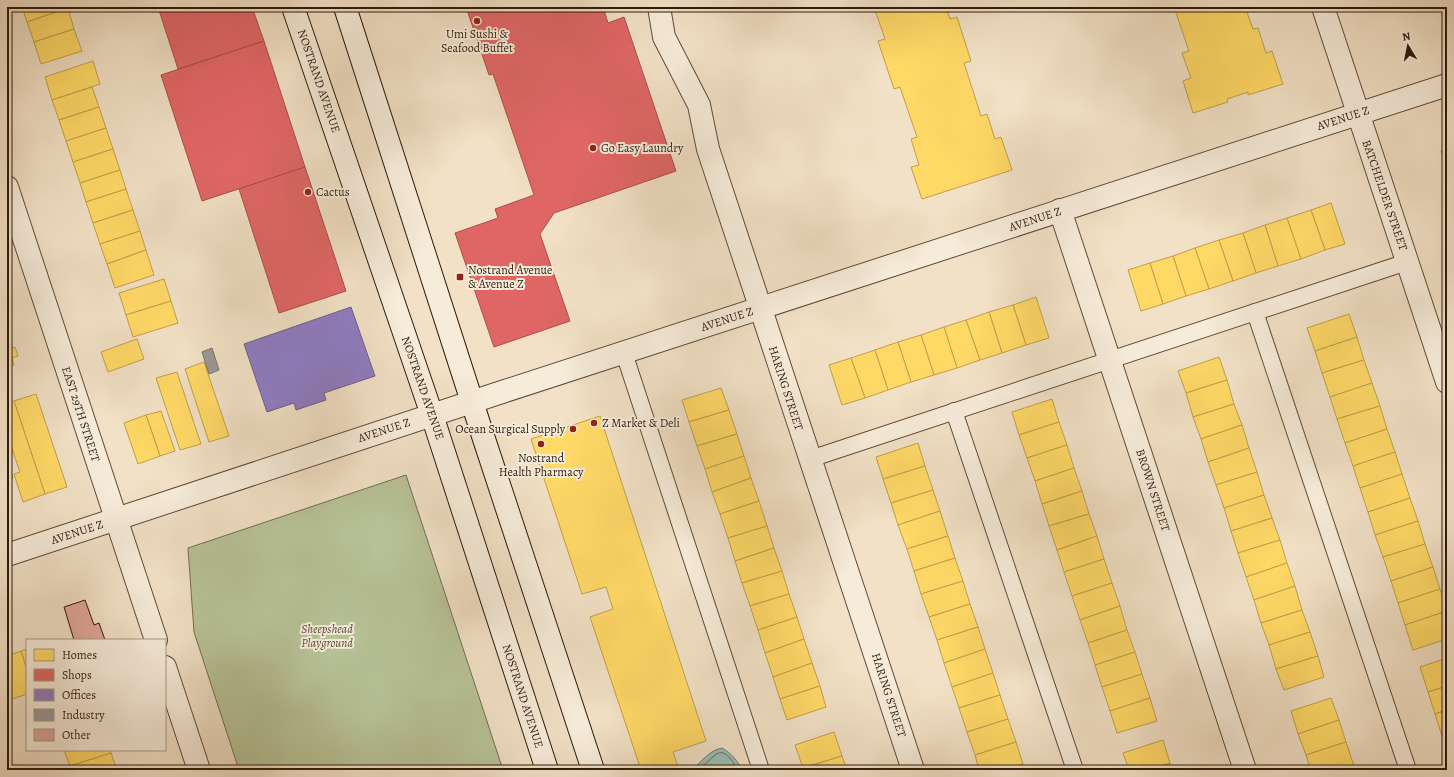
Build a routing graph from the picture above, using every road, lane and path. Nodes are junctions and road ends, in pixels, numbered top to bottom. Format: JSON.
{"nodes":[{"id":1,"x":293,"y":7,"type":"edge"},
{"id":2,"x":345,"y":7,"type":"edge"},
{"id":3,"x":659,"y":7,"type":"edge"},
{"id":4,"x":1323,"y":7,"type":"edge"},
{"id":5,"x":1447,"y":85,"type":"edge"},
{"id":6,"x":1358,"y":114,"type":"junction"},
{"id":7,"x":7,"y":187,"type":"edge"},
{"id":8,"x":1060,"y":210,"type":"junction"},
{"id":9,"x":1407,"y":262,"type":"junction"},
{"id":10,"x":760,"y":308,"type":"junction"},
{"id":11,"x":1255,"y":312,"type":"junction"},
{"id":12,"x":624,"y":352,"type":"junction"},
{"id":13,"x":1110,"y":360,"type":"junction"},
{"id":14,"x":1447,"y":382,"type":"edge"},
{"id":15,"x":472,"y":402,"type":"junction"},
{"id":16,"x":954,"y":412,"type":"junction"},
{"id":17,"x":432,"y":415,"type":"junction"},
{"id":18,"x":810,"y":459,"type":"junction"},
{"id":19,"x":116,"y":519,"type":"junction"},
{"id":20,"x":7,"y":555,"type":"edge"},
{"id":21,"x":156,"y":639,"type":"edge"},
{"id":22,"x":166,"y":670,"type":"edge"},
{"id":23,"x":199,"y":770,"type":"edge"},
{"id":24,"x":547,"y":770,"type":"edge"},
{"id":25,"x":593,"y":770,"type":"edge"},
{"id":26,"x":761,"y":770,"type":"edge"},
{"id":27,"x":914,"y":770,"type":"edge"},
{"id":28,"x":1075,"y":770,"type":"edge"},
{"id":29,"x":1245,"y":770,"type":"edge"},
{"id":30,"x":1408,"y":770,"type":"edge"}],
"edges":[{"from":1,"to":17,"type":"street","name":"NOSTRAND AVENUE"},
{"from":2,"to":15,"type":"street"},
{"from":3,"to":10,"type":"street","name":"HARING STREET"},
{"from":4,"to":6,"type":"street","name":"BATCHELDER STREET"},
{"from":5,"to":6,"type":"street","name":"AVENUE Z"},
{"from":6,"to":8,"type":"street","name":"AVENUE Z"},
{"from":6,"to":9,"type":"street","name":"BATCHELDER STREET"},
{"from":7,"to":19,"type":"street","name":"EAST 29TH STREET"},
{"from":8,"to":10,"type":"street","name":"AVENUE Z"},
{"from":8,"to":13,"type":"street","name":"BROWN STREET"},
{"from":9,"to":11,"type":"lane"},
{"from":9,"to":14,"type":"street","name":"BATCHELDER STREET"},
{"from":10,"to":12,"type":"street","name":"AVENUE Z"},
{"from":10,"to":18,"type":"street","name":"HARING STREET"},
{"from":11,"to":13,"type":"lane"},
{"from":11,"to":30,"type":"lane"},
{"from":12,"to":15,"type":"street","name":"AVENUE Z"},
{"from":12,"to":26,"type":"lane"},
{"from":13,"to":16,"type":"lane"},
{"from":13,"to":29,"type":"street","name":"BROWN STREET"},
{"from":15,"to":17,"type":"street","name":"AVENUE Z"},
{"from":15,"to":25,"type":"street"},
{"from":16,"to":18,"type":"lane"},
{"from":16,"to":28,"type":"lane"},
{"from":17,"to":19,"type":"street","name":"AVENUE Z"},
{"from":17,"to":24,"type":"street","name":"NOSTRAND AVENUE"},
{"from":18,"to":27,"type":"street","name":"HARING STREET"},
{"from":19,"to":20,"type":"street","name":"AVENUE Z"},
{"from":19,"to":21,"type":"street","name":"EAST 29TH STREET"},
{"from":22,"to":23,"type":"street"}]}
